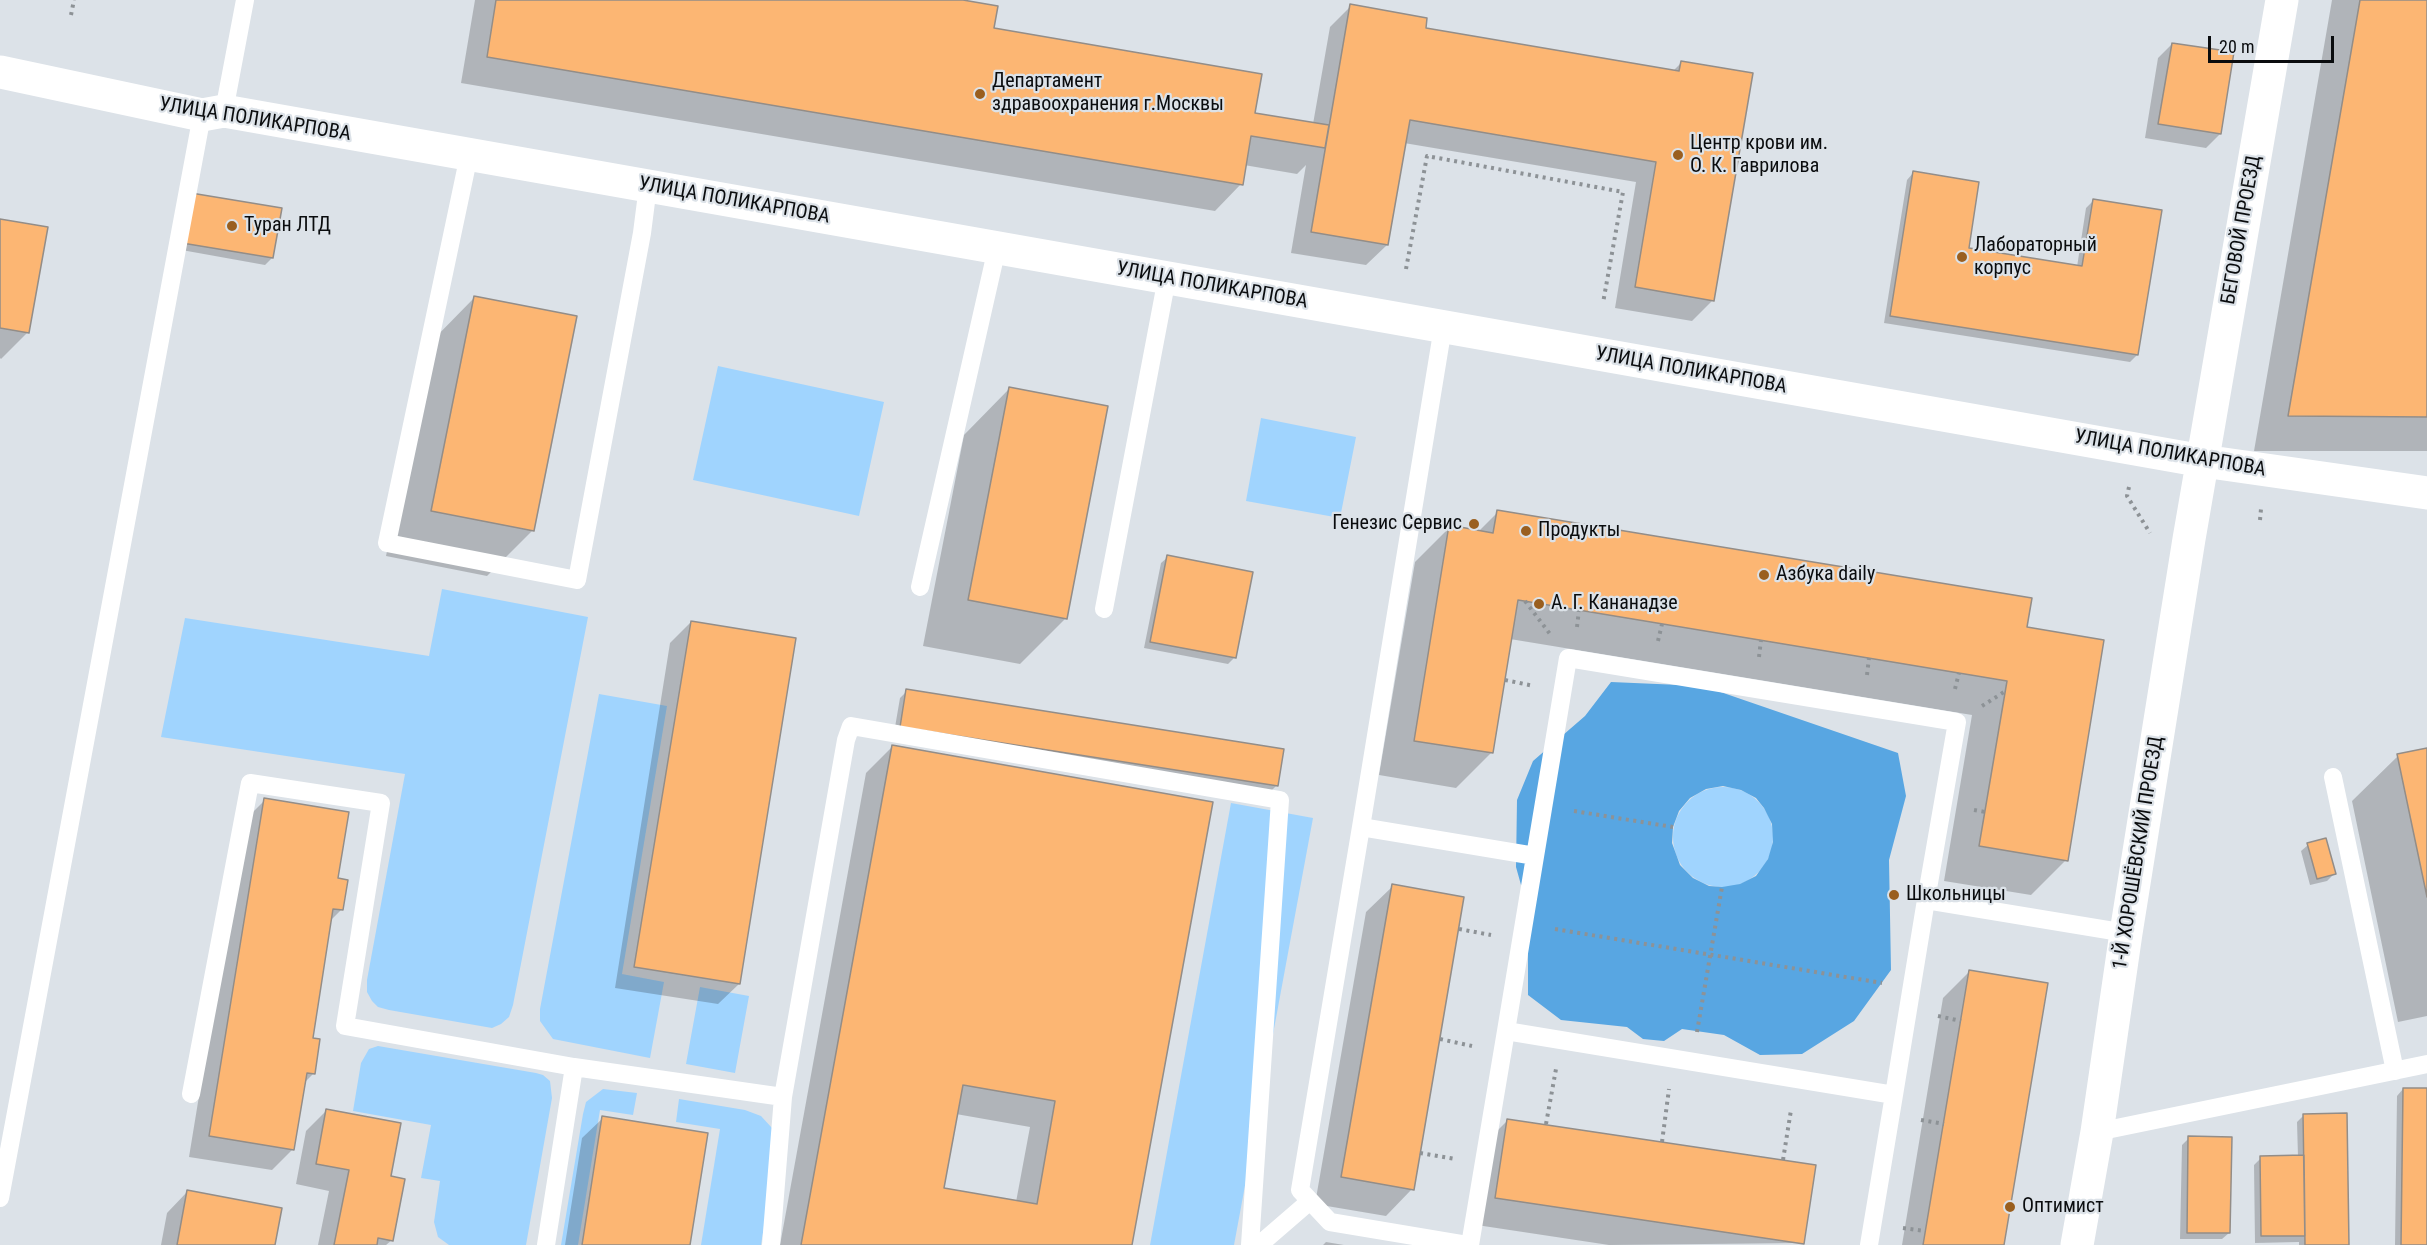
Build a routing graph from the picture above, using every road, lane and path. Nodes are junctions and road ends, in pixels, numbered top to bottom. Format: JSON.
{"nodes":[{"id":1,"x":74,"y":0,"type":"edge"},
{"id":2,"x":245,"y":0,"type":"edge"},
{"id":3,"x":2282,"y":0,"type":"edge"},
{"id":4,"x":71,"y":15,"type":"dead end"},
{"id":5,"x":0,"y":72,"type":"edge"},
{"id":6,"x":213,"y":113,"type":"junction"},
{"id":7,"x":469,"y":155,"type":"junction"},
{"id":8,"x":648,"y":186,"type":"junction"},
{"id":9,"x":997,"y":248,"type":"junction"},
{"id":10,"x":1406,"y":269,"type":"dead end"},
{"id":11,"x":1167,"y":278,"type":"junction"},
{"id":12,"x":1603,"y":303,"type":"dead end"},
{"id":13,"x":1443,"y":327,"type":"junction"},
{"id":14,"x":2203,"y":461,"type":"junction"},
{"id":15,"x":2130,"y":484,"type":"dead end"},
{"id":16,"x":2427,"y":493,"type":"edge"},
{"id":17,"x":2261,"y":509,"type":"dead end"},
{"id":18,"x":2260,"y":520,"type":"dead end"},
{"id":19,"x":2156,"y":534,"type":"dead end"},
{"id":20,"x":920,"y":587,"type":"dead end"},
{"id":21,"x":1525,"y":601,"type":"dead end"},
{"id":22,"x":1104,"y":609,"type":"dead end"},
{"id":23,"x":1568,"y":658,"type":"junction"},
{"id":24,"x":2334,"y":777,"type":"dead end"},
{"id":25,"x":1544,"y":806,"type":"junction"},
{"id":26,"x":1361,"y":827,"type":"junction"},
{"id":27,"x":1673,"y":827,"type":"dead end"},
{"id":28,"x":1535,"y":856,"type":"junction"},
{"id":29,"x":1722,"y":887,"type":"dead end"},
{"id":30,"x":1926,"y":900,"type":"junction"},
{"id":31,"x":1524,"y":924,"type":"junction"},
{"id":32,"x":2126,"y":933,"type":"junction"},
{"id":33,"x":1710,"y":955,"type":"junction"},
{"id":34,"x":1912,"y":988,"type":"junction"},
{"id":35,"x":1506,"y":1031,"type":"junction"},
{"id":36,"x":1560,"y":1040,"type":"junction"},
{"id":37,"x":1673,"y":1058,"type":"junction"},
{"id":38,"x":1692,"y":1062,"type":"junction"},
{"id":39,"x":2427,"y":1064,"type":"edge"},
{"id":40,"x":573,"y":1067,"type":"junction"},
{"id":41,"x":2395,"y":1071,"type":"junction"},
{"id":42,"x":1796,"y":1079,"type":"junction"},
{"id":43,"x":191,"y":1094,"type":"dead end"},
{"id":44,"x":1894,"y":1095,"type":"junction"},
{"id":45,"x":783,"y":1097,"type":"junction"},
{"id":46,"x":1546,"y":1124,"type":"dead end"},
{"id":47,"x":2097,"y":1132,"type":"junction"},
{"id":48,"x":1662,"y":1142,"type":"dead end"},
{"id":49,"x":1783,"y":1160,"type":"dead end"},
{"id":50,"x":0,"y":1198,"type":"edge"},
{"id":51,"x":1310,"y":1201,"type":"junction"},
{"id":52,"x":546,"y":1245,"type":"edge"},
{"id":53,"x":771,"y":1245,"type":"edge"},
{"id":54,"x":1250,"y":1245,"type":"edge"},
{"id":55,"x":1259,"y":1245,"type":"edge"},
{"id":56,"x":1468,"y":1245,"type":"edge"},
{"id":57,"x":1869,"y":1245,"type":"edge"},
{"id":58,"x":2077,"y":1245,"type":"edge"}],
"edges":[{"from":1,"to":4,"type":"path"},
{"from":2,"to":6,"type":"lane"},
{"from":3,"to":14,"type":"street","name":"БЕГОВОЙ ПРОЕЗД"},
{"from":5,"to":6,"type":"street","name":"УЛИЦА ПОЛИКАРПОВА"},
{"from":6,"to":7,"type":"street","name":"УЛИЦА ПОЛИКАРПОВА"},
{"from":6,"to":50,"type":"lane"},
{"from":7,"to":8,"type":"street","name":"УЛИЦА ПОЛИКАРПОВА"},
{"from":7,"to":8,"type":"lane"},
{"from":8,"to":9,"type":"street","name":"УЛИЦА ПОЛИКАРПОВА"},
{"from":9,"to":11,"type":"street","name":"УЛИЦА ПОЛИКАРПОВА"},
{"from":9,"to":20,"type":"lane"},
{"from":10,"to":12,"type":"path"},
{"from":11,"to":13,"type":"street","name":"УЛИЦА ПОЛИКАРПОВА"},
{"from":11,"to":22,"type":"lane"},
{"from":13,"to":14,"type":"street","name":"УЛИЦА ПОЛИКАРПОВА"},
{"from":13,"to":26,"type":"lane"},
{"from":14,"to":16,"type":"street","name":"УЛИЦА ПОЛИКАРПОВА"},
{"from":14,"to":32,"type":"street","name":"1-Й ХОРОШЁВСКИЙ ПРОЕЗД"},
{"from":15,"to":19,"type":"path"},
{"from":17,"to":18,"type":"path"},
{"from":21,"to":23,"type":"path"},
{"from":23,"to":25,"type":"lane"},
{"from":23,"to":30,"type":"lane"},
{"from":24,"to":41,"type":"lane"},
{"from":25,"to":27,"type":"path"},
{"from":25,"to":28,"type":"lane"},
{"from":26,"to":28,"type":"lane"},
{"from":26,"to":51,"type":"lane"},
{"from":28,"to":31,"type":"lane"},
{"from":29,"to":33,"type":"path"},
{"from":30,"to":32,"type":"lane"},
{"from":30,"to":34,"type":"lane"},
{"from":31,"to":33,"type":"path"},
{"from":31,"to":35,"type":"lane"},
{"from":32,"to":47,"type":"street","name":"1-Й ХОРОШЁВСКИЙ ПРОЕЗД"},
{"from":33,"to":34,"type":"path"},
{"from":33,"to":38,"type":"path"},
{"from":34,"to":44,"type":"lane"},
{"from":35,"to":36,"type":"lane"},
{"from":35,"to":56,"type":"lane"},
{"from":36,"to":37,"type":"lane"},
{"from":36,"to":46,"type":"path"},
{"from":37,"to":38,"type":"lane"},
{"from":37,"to":48,"type":"path"},
{"from":38,"to":42,"type":"lane"},
{"from":39,"to":41,"type":"lane"},
{"from":40,"to":43,"type":"lane"},
{"from":40,"to":45,"type":"lane"},
{"from":40,"to":52,"type":"lane"},
{"from":41,"to":47,"type":"lane"},
{"from":42,"to":44,"type":"lane"},
{"from":42,"to":49,"type":"path"},
{"from":44,"to":57,"type":"lane"},
{"from":45,"to":53,"type":"lane"},
{"from":45,"to":54,"type":"lane"},
{"from":47,"to":58,"type":"street","name":"1-Й ХОРОШЁВСКИЙ ПРОЕЗД"},
{"from":51,"to":55,"type":"lane"},
{"from":51,"to":56,"type":"lane"}]}
